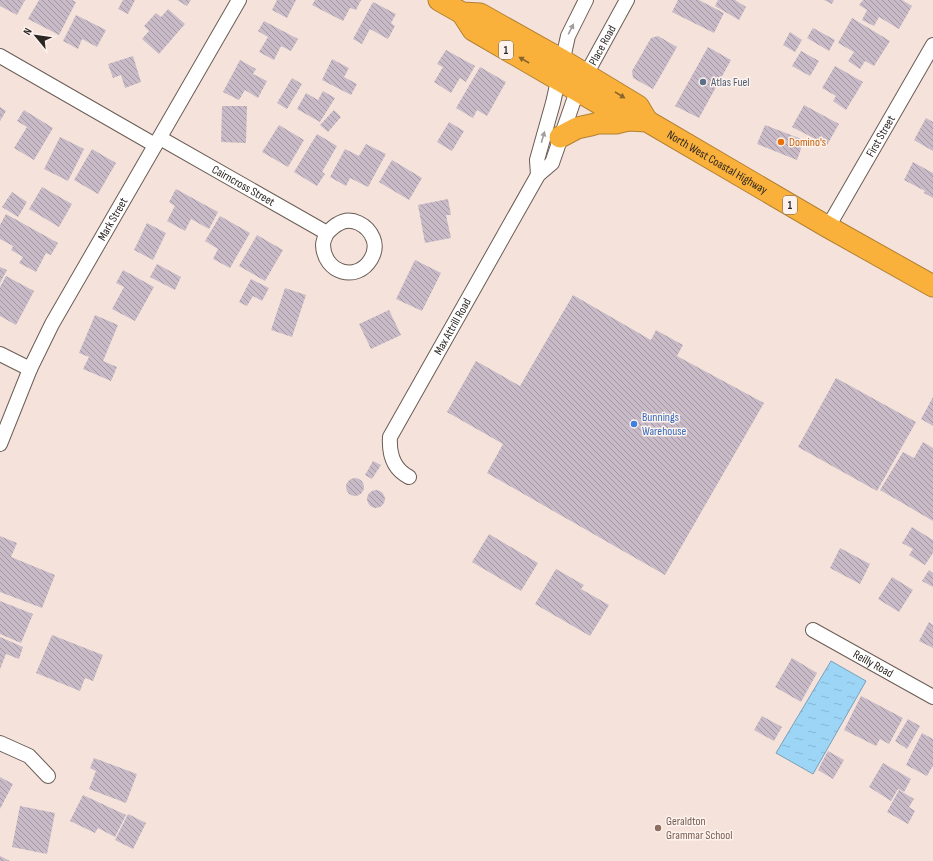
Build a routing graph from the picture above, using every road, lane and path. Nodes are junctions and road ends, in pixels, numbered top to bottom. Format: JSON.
{"nodes":[{"id":1,"x":239,"y":0,"type":"edge"},
{"id":2,"x":438,"y":0,"type":"edge"},
{"id":3,"x":586,"y":0,"type":"edge"},
{"id":4,"x":627,"y":0,"type":"edge"},
{"id":5,"x":933,"y":45,"type":"edge"},
{"id":6,"x":0,"y":56,"type":"edge"},
{"id":7,"x":560,"y":70,"type":"junction"},
{"id":8,"x":582,"y":83,"type":"junction"},
{"id":9,"x":638,"y":121,"type":"junction"},
{"id":10,"x":560,"y":137,"type":"junction"},
{"id":11,"x":158,"y":141,"type":"junction"},
{"id":12,"x":538,"y":175,"type":"junction"},
{"id":13,"x":828,"y":227,"type":"junction"},
{"id":14,"x":327,"y":234,"type":"dead end"},
{"id":15,"x":933,"y":286,"type":"edge"},
{"id":16,"x":0,"y":354,"type":"edge"},
{"id":17,"x":30,"y":369,"type":"junction"},
{"id":18,"x":0,"y":444,"type":"edge"},
{"id":19,"x":409,"y":477,"type":"dead end"},
{"id":20,"x":813,"y":630,"type":"dead end"},
{"id":21,"x":933,"y":697,"type":"edge"},
{"id":22,"x":0,"y":743,"type":"edge"},
{"id":23,"x":48,"y":776,"type":"dead end"}],
"edges":[{"from":1,"to":11,"type":"street","name":"Mark Street"},
{"from":2,"to":7,"type":"highway","name":"North West Coastal Highway","number":"1"},
{"from":7,"to":3,"type":"street","one_way":true},
{"from":4,"to":8,"type":"street","name":"Place Road"},
{"from":5,"to":13,"type":"street","name":"First Street"},
{"from":6,"to":11,"type":"street","name":"Cairncross Street"},
{"from":7,"to":8,"type":"highway","name":"North West Coastal Highway","number":"1"},
{"from":12,"to":7,"type":"street","name":"Max Attrill Road","one_way":true},
{"from":8,"to":9,"type":"highway","name":"North West Coastal Highway","number":"1"},
{"from":8,"to":10,"type":"street","name":"Max Attrill Road"},
{"from":9,"to":10,"type":"highway"},
{"from":9,"to":13,"type":"highway","name":"North West Coastal Highway","number":"1"},
{"from":10,"to":12,"type":"street","name":"Max Attrill Road"},
{"from":11,"to":14,"type":"street","name":"Cairncross Street"},
{"from":11,"to":17,"type":"street","name":"Mark Street"},
{"from":12,"to":19,"type":"street","name":"Max Attrill Road"},
{"from":13,"to":15,"type":"highway","name":"North West Coastal Highway","number":"1"},
{"from":16,"to":17,"type":"street"},
{"from":17,"to":18,"type":"street","name":"Mark Street"},
{"from":20,"to":21,"type":"street","name":"Reilly Road"},
{"from":22,"to":23,"type":"street"}]}
